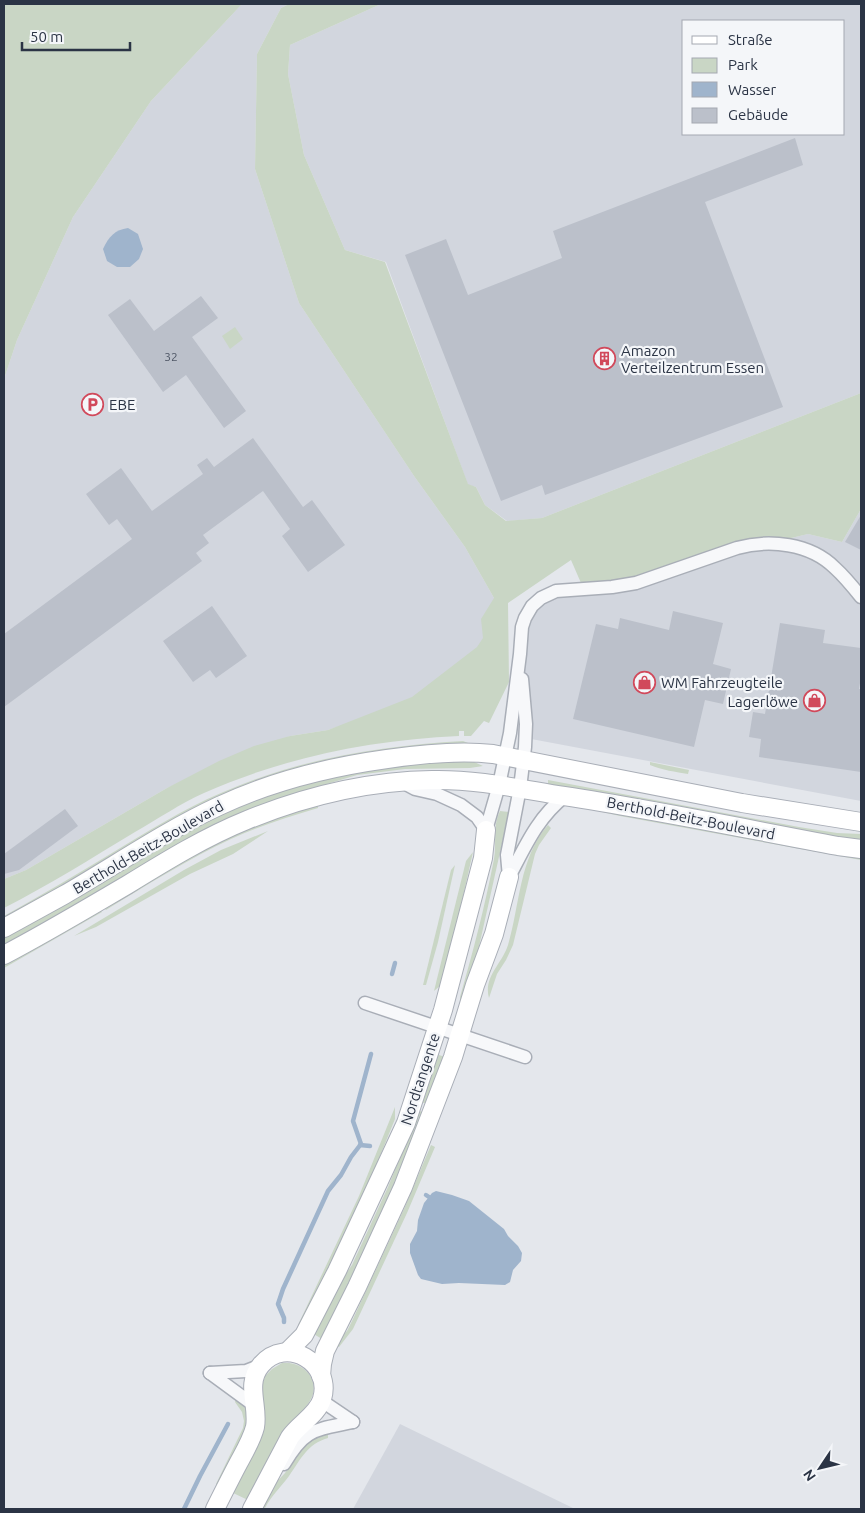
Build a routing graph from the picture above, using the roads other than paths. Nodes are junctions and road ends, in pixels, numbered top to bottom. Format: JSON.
{"nodes":[{"id":1,"x":861,"y":597,"type":"edge"},
{"id":2,"x":520,"y":654,"type":"junction"},
{"id":3,"x":505,"y":757,"type":"junction"},
{"id":4,"x":524,"y":760,"type":"junction"},
{"id":5,"x":396,"y":782,"type":"junction"},
{"id":6,"x":499,"y":785,"type":"junction"},
{"id":7,"x":520,"y":788,"type":"junction"},
{"id":8,"x":565,"y":796,"type":"junction"},
{"id":9,"x":861,"y":822,"type":"edge"},
{"id":10,"x":486,"y":830,"type":"junction"},
{"id":11,"x":861,"y":849,"type":"edge"},
{"id":12,"x":509,"y":877,"type":"junction"},
{"id":13,"x":4,"y":928,"type":"edge"},
{"id":14,"x":4,"y":955,"type":"edge"},
{"id":15,"x":364,"y":1004,"type":"dead end"},
{"id":16,"x":437,"y":1028,"type":"junction"},
{"id":17,"x":460,"y":1036,"type":"junction"},
{"id":18,"x":525,"y":1057,"type":"dead end"},
{"id":19,"x":287,"y":1352,"type":"junction"},
{"id":20,"x":260,"y":1366,"type":"junction"},
{"id":21,"x":322,"y":1376,"type":"junction"},
{"id":22,"x":322,"y":1401,"type":"junction"},
{"id":23,"x":255,"y":1406,"type":"junction"},
{"id":24,"x":266,"y":1484,"type":"junction"},
{"id":25,"x":215,"y":1509,"type":"edge"},
{"id":26,"x":252,"y":1509,"type":"edge"}],
"edges":[{"from":1,"to":2,"type":"street"},
{"from":2,"to":3,"type":"street"},
{"from":2,"to":4,"type":"street"},
{"from":3,"to":4,"type":"main road","name":"Berthold-Beitz-Boulevard"},
{"from":3,"to":6,"type":"street"},
{"from":3,"to":13,"type":"main road","name":"Berthold-Beitz-Boulevard"},
{"from":4,"to":7,"type":"street"},
{"from":4,"to":9,"type":"main road","name":"Berthold-Beitz-Boulevard"},
{"from":5,"to":6,"type":"main road","name":"Berthold-Beitz-Boulevard"},
{"from":5,"to":10,"type":"street","name":"Berthold-Beitz-Boulevard"},
{"from":5,"to":14,"type":"main road","name":"Berthold-Beitz-Boulevard"},
{"from":6,"to":7,"type":"main road","name":"Berthold-Beitz-Boulevard"},
{"from":6,"to":10,"type":"street","name":"Nordtangente"},
{"from":7,"to":8,"type":"main road","name":"Berthold-Beitz-Boulevard"},
{"from":7,"to":12,"type":"street","name":"Nordtangente"},
{"from":8,"to":11,"type":"main road","name":"Berthold-Beitz-Boulevard"},
{"from":8,"to":12,"type":"street","name":"Nordtangente"},
{"from":10,"to":16,"type":"main road","name":"Nordtangente"},
{"from":12,"to":17,"type":"main road","name":"Nordtangente"},
{"from":15,"to":16,"type":"street"},
{"from":16,"to":17,"type":"street"},
{"from":16,"to":19,"type":"main road","name":"Nordtangente"},
{"from":17,"to":18,"type":"street"},
{"from":17,"to":21,"type":"main road","name":"Nordtangente"},
{"from":19,"to":20,"type":"main road","name":"Nordtangente"},
{"from":19,"to":21,"type":"main road"},
{"from":20,"to":23,"type":"main road"},
{"from":20,"to":23,"type":"street"},
{"from":21,"to":22,"type":"main road","name":"Nordtangente"},
{"from":22,"to":24,"type":"main road"},
{"from":22,"to":24,"type":"street"},
{"from":23,"to":25,"type":"main road"},
{"from":24,"to":26,"type":"main road"}]}
